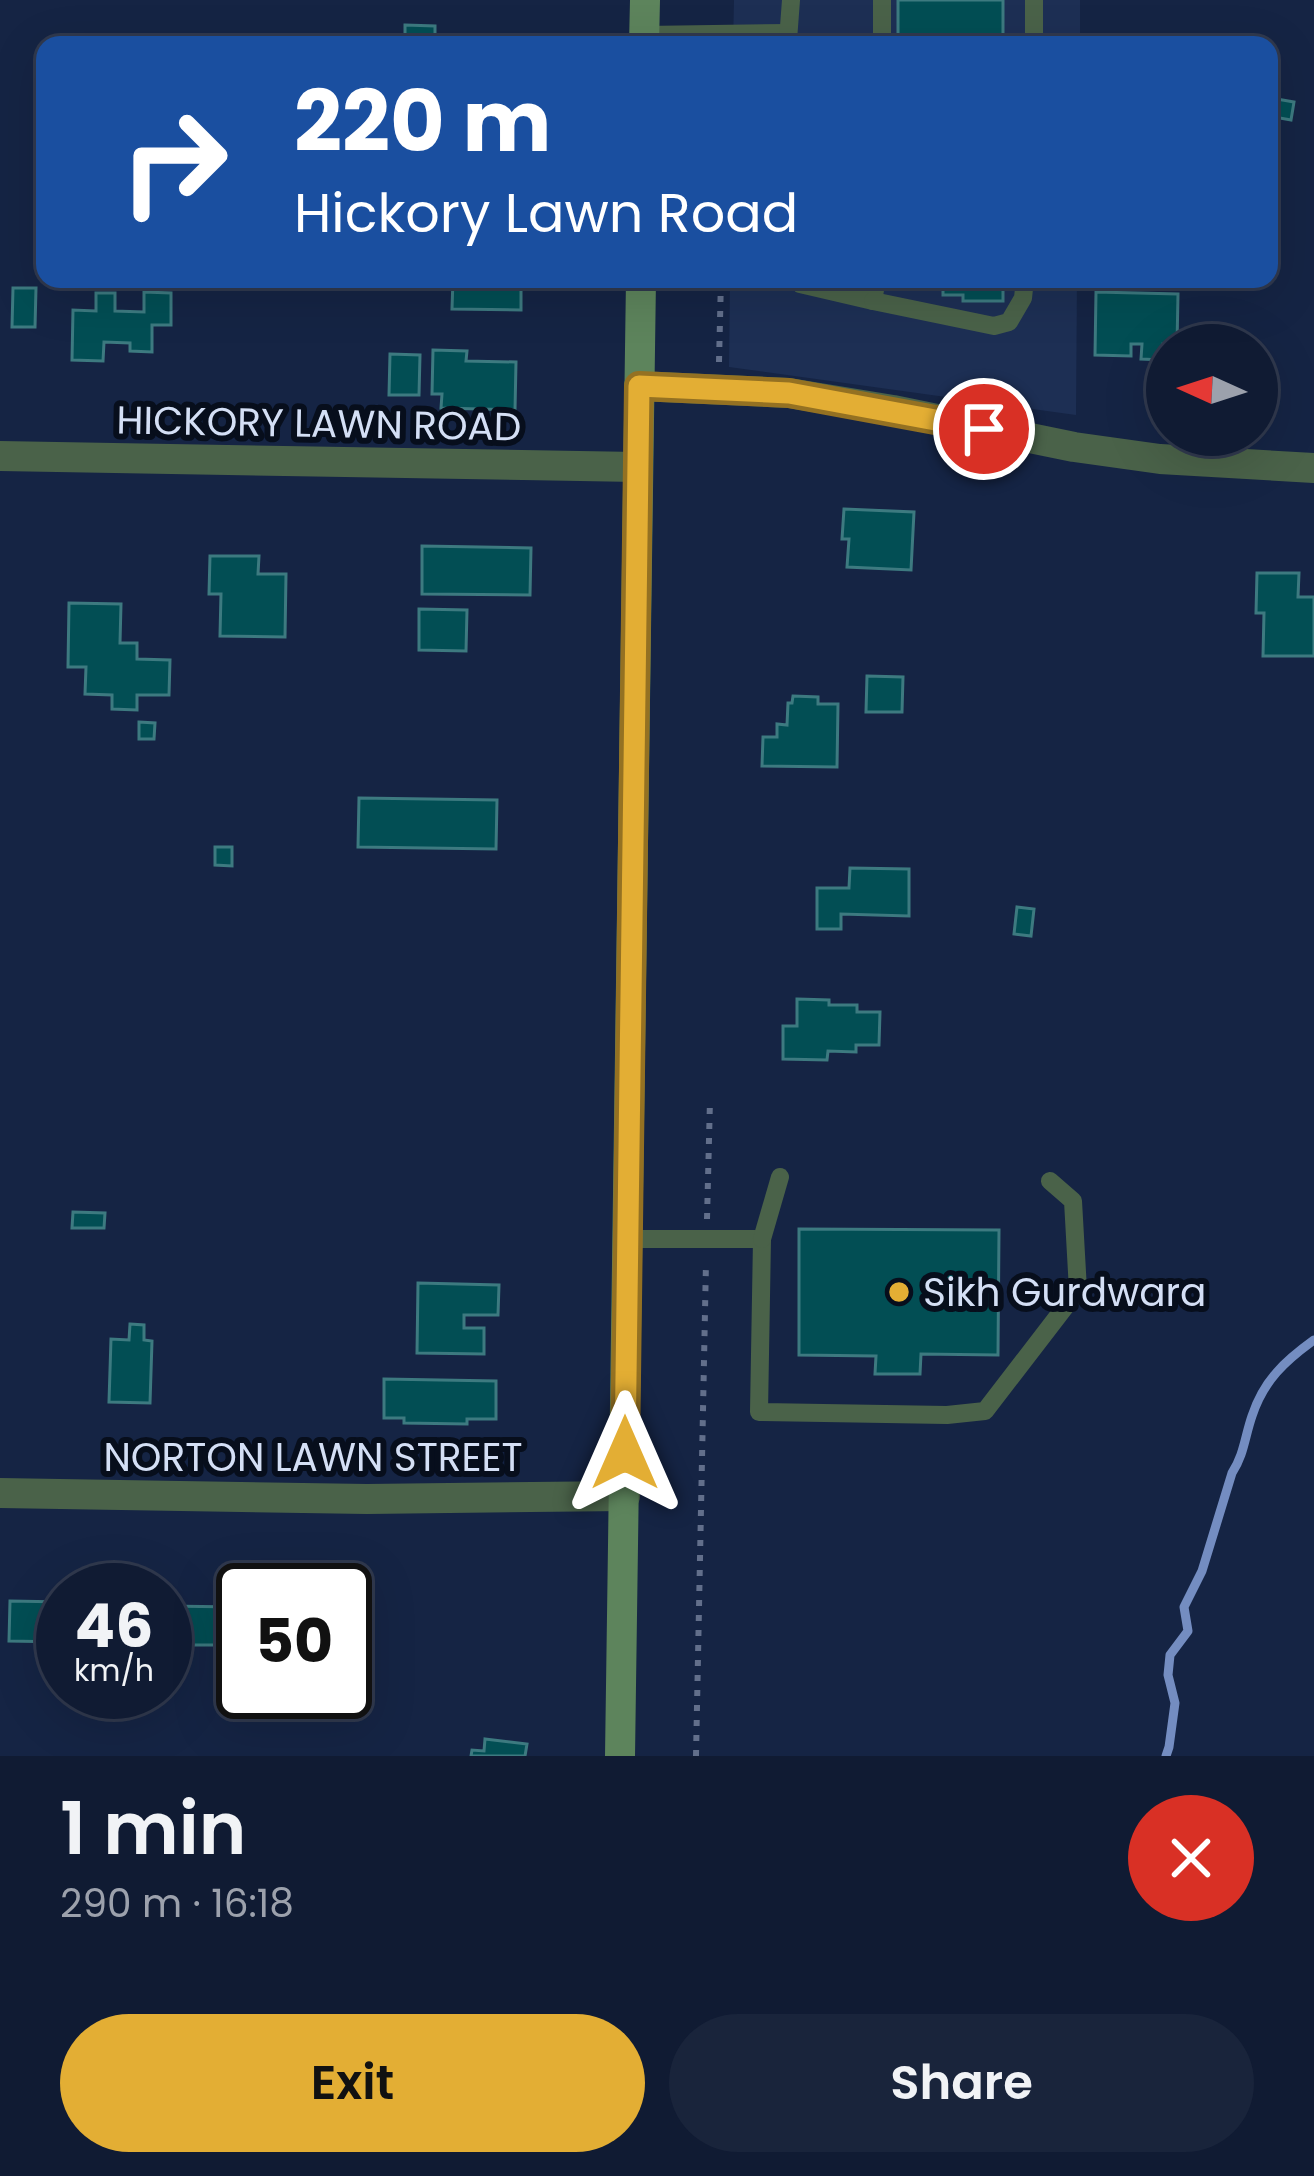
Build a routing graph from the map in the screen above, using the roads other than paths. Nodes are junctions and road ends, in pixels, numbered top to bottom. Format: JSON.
{"nodes":[{"id":1,"x":645,"y":0,"type":"edge"},
{"id":2,"x":791,"y":0,"type":"edge"},
{"id":3,"x":882,"y":0,"type":"edge"},
{"id":4,"x":1034,"y":0,"type":"edge"},
{"id":5,"x":644,"y":36,"type":"edge"},
{"id":6,"x":788,"y":36,"type":"edge"},
{"id":7,"x":881,"y":36,"type":"edge"},
{"id":8,"x":1034,"y":36,"type":"edge"},
{"id":9,"x":641,"y":288,"type":"edge"},
{"id":10,"x":817,"y":288,"type":"edge"},
{"id":11,"x":875,"y":288,"type":"edge"},
{"id":12,"x":1024,"y":288,"type":"edge"},
{"id":13,"x":872,"y":301,"type":"junction"},
{"id":14,"x":639,"y":386,"type":"junction"},
{"id":15,"x":0,"y":456,"type":"edge"},
{"id":16,"x":637,"y":467,"type":"junction"},
{"id":17,"x":1314,"y":468,"type":"edge"},
{"id":18,"x":780,"y":1177,"type":"dead end"},
{"id":19,"x":1050,"y":1181,"type":"dead end"},
{"id":20,"x":626,"y":1238,"type":"junction"},
{"id":21,"x":761,"y":1238,"type":"junction"},
{"id":22,"x":0,"y":1493,"type":"edge"},
{"id":23,"x":625,"y":1496,"type":"junction"},
{"id":24,"x":620,"y":1756,"type":"edge"}],
"edges":[{"from":1,"to":5,"type":"main road"},
{"from":2,"to":6,"type":"lane"},
{"from":3,"to":7,"type":"lane"},
{"from":4,"to":8,"type":"lane"},
{"from":9,"to":14,"type":"main road"},
{"from":10,"to":13,"type":"lane"},
{"from":11,"to":13,"type":"lane"},
{"from":12,"to":13,"type":"lane"},
{"from":14,"to":16,"type":"main road"},
{"from":14,"to":17,"type":"street"},
{"from":15,"to":16,"type":"street","name":"HICKORY LAWN ROAD"},
{"from":16,"to":20,"type":"main road"},
{"from":18,"to":21,"type":"lane"},
{"from":19,"to":21,"type":"lane"},
{"from":20,"to":21,"type":"lane"},
{"from":20,"to":23,"type":"main road"},
{"from":22,"to":23,"type":"street","name":"NORTON LAWN STREET"},
{"from":23,"to":24,"type":"main road"}]}
